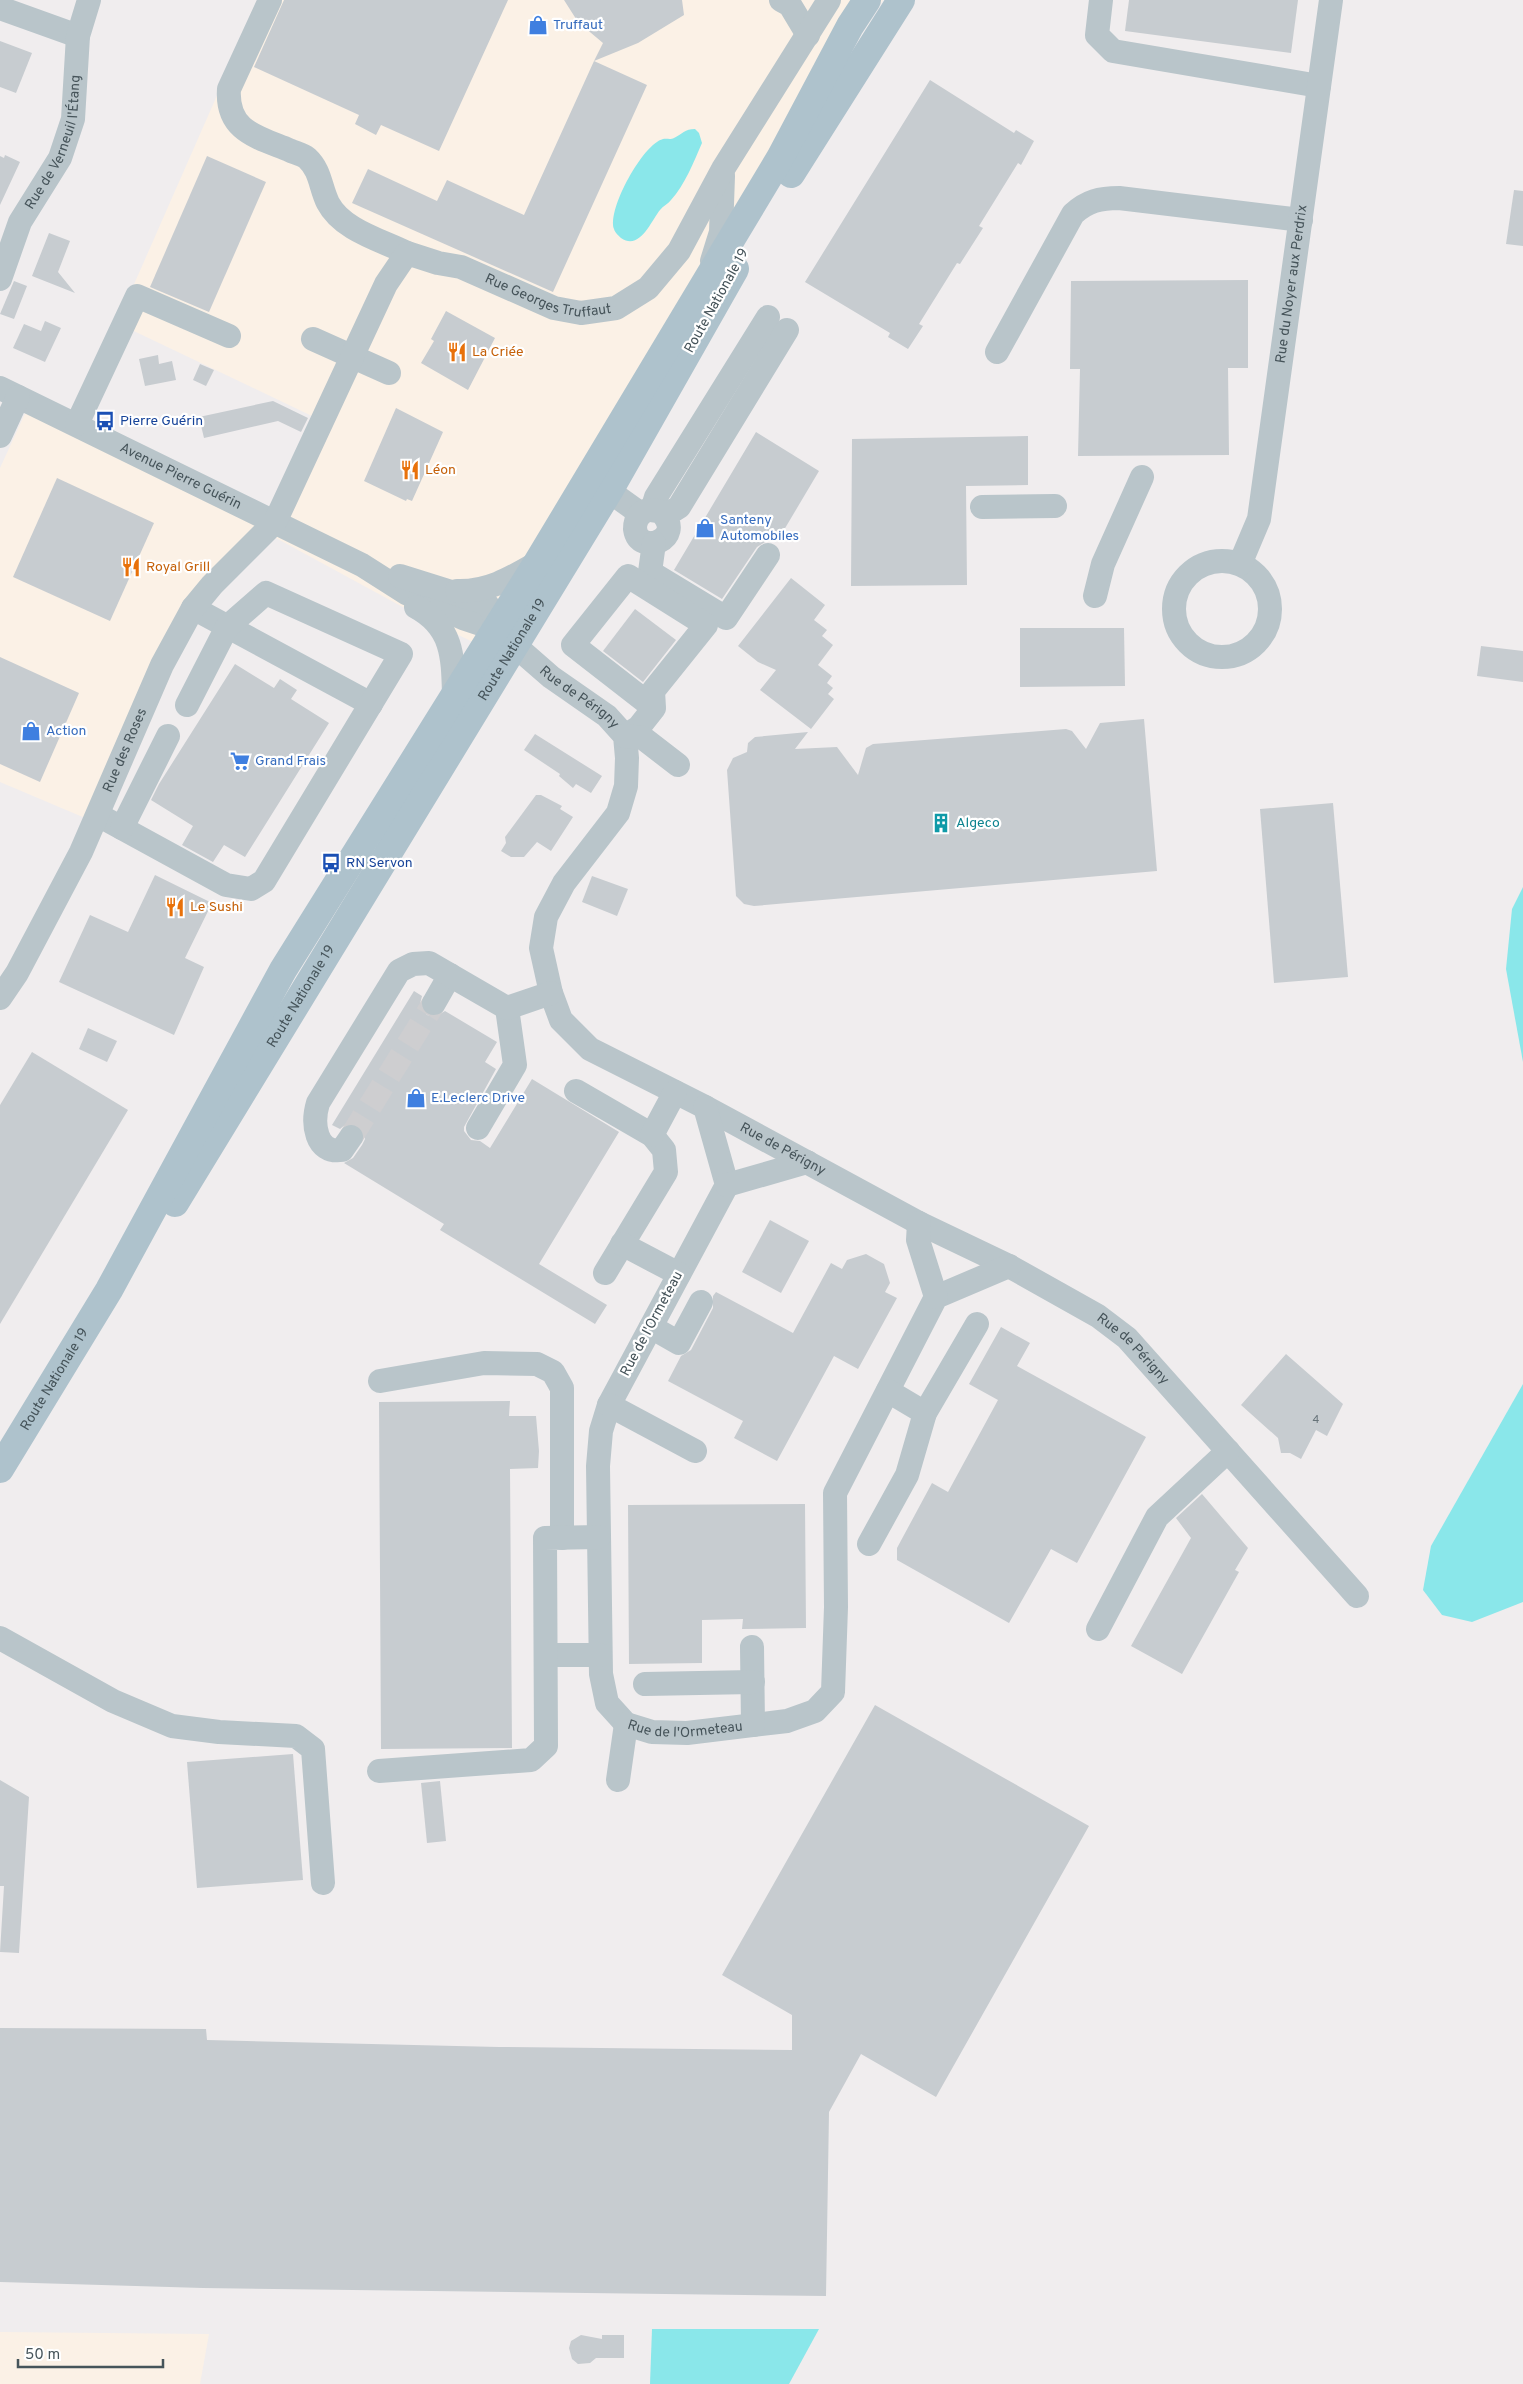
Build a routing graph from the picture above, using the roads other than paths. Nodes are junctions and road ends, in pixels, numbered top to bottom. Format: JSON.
{"nodes":[{"id":1,"x":89,"y":0,"type":"edge"},
{"id":2,"x":270,"y":0,"type":"edge"},
{"id":3,"x":781,"y":0,"type":"edge"},
{"id":4,"x":829,"y":0,"type":"edge"},
{"id":5,"x":867,"y":0,"type":"edge"},
{"id":6,"x":901,"y":0,"type":"edge"},
{"id":7,"x":1101,"y":0,"type":"edge"},
{"id":8,"x":1331,"y":0,"type":"edge"},
{"id":9,"x":0,"y":8,"type":"edge"},
{"id":10,"x":808,"y":35,"type":"junction"},
{"id":11,"x":78,"y":36,"type":"junction"},
{"id":12,"x":1319,"y":86,"type":"junction"},
{"id":13,"x":723,"y":169,"type":"junction"},
{"id":14,"x":1301,"y":220,"type":"junction"},
{"id":15,"x":407,"y":253,"type":"junction"},
{"id":16,"x":0,"y":279,"type":"edge"},
{"id":17,"x":705,"y":282,"type":"junction"},
{"id":18,"x":777,"y":324,"type":"dead end"},
{"id":19,"x":229,"y":336,"type":"dead end"},
{"id":20,"x":313,"y":339,"type":"dead end"},
{"id":21,"x":997,"y":352,"type":"dead end"},
{"id":22,"x":352,"y":357,"type":"junction"},
{"id":23,"x":389,"y":374,"type":"dead end"},
{"id":24,"x":9,"y":392,"type":"edge"},
{"id":25,"x":77,"y":424,"type":"junction"},
{"id":26,"x":0,"y":436,"type":"edge"},
{"id":27,"x":1142,"y":477,"type":"dead end"},
{"id":28,"x":609,"y":492,"type":"junction"},
{"id":29,"x":982,"y":506,"type":"dead end"},
{"id":30,"x":1055,"y":506,"type":"dead end"},
{"id":31,"x":652,"y":512,"type":"junction"},
{"id":32,"x":275,"y":522,"type":"junction"},
{"id":33,"x":768,"y":556,"type":"dead end"},
{"id":34,"x":537,"y":563,"type":"junction"},
{"id":35,"x":1240,"y":564,"type":"junction"},
{"id":36,"x":362,"y":565,"type":"junction"},
{"id":37,"x":445,"y":590,"type":"junction"},
{"id":38,"x":1095,"y":596,"type":"dead end"},
{"id":39,"x":193,"y":608,"type":"junction"},
{"id":40,"x":228,"y":627,"type":"junction"},
{"id":41,"x":505,"y":637,"type":"junction"},
{"id":42,"x":454,"y":695,"type":"junction"},
{"id":43,"x":371,"y":704,"type":"junction"},
{"id":44,"x":187,"y":705,"type":"dead end"},
{"id":45,"x":654,"y":708,"type":"junction"},
{"id":46,"x":168,"y":736,"type":"dead end"},
{"id":47,"x":624,"y":736,"type":"junction"},
{"id":48,"x":678,"y":765,"type":"dead end"},
{"id":49,"x":98,"y":814,"type":"junction"},
{"id":50,"x":122,"y":828,"type":"junction"},
{"id":51,"x":450,"y":975,"type":"junction"},
{"id":52,"x":551,"y":993,"type":"junction"},
{"id":53,"x":0,"y":998,"type":"edge"},
{"id":54,"x":434,"y":1003,"type":"tunnel mouth"},
{"id":55,"x":507,"y":1008,"type":"junction"},
{"id":56,"x":576,"y":1091,"type":"dead end"},
{"id":57,"x":675,"y":1092,"type":"junction"},
{"id":58,"x":705,"y":1107,"type":"junction"},
{"id":59,"x":478,"y":1128,"type":"dead end"},
{"id":60,"x":652,"y":1135,"type":"junction"},
{"id":61,"x":351,"y":1136,"type":"tunnel mouth"},
{"id":62,"x":807,"y":1162,"type":"junction"},
{"id":63,"x":728,"y":1185,"type":"junction"},
{"id":64,"x":919,"y":1223,"type":"junction"},
{"id":65,"x":622,"y":1244,"type":"junction"},
{"id":66,"x":1009,"y":1266,"type":"junction"},
{"id":67,"x":605,"y":1273,"type":"dead end"},
{"id":68,"x":679,"y":1274,"type":"junction"},
{"id":69,"x":109,"y":1290,"type":"junction"},
{"id":70,"x":936,"y":1297,"type":"junction"},
{"id":71,"x":700,"y":1302,"type":"dead end"},
{"id":72,"x":977,"y":1324,"type":"dead end"},
{"id":73,"x":651,"y":1327,"type":"junction"},
{"id":74,"x":380,"y":1381,"type":"dead end"},
{"id":75,"x":888,"y":1391,"type":"junction"},
{"id":76,"x":609,"y":1405,"type":"junction"},
{"id":77,"x":925,"y":1412,"type":"junction"},
{"id":78,"x":1228,"y":1451,"type":"junction"},
{"id":79,"x":695,"y":1452,"type":"dead end"},
{"id":80,"x":0,"y":1469,"type":"edge"},
{"id":81,"x":599,"y":1537,"type":"junction"},
{"id":82,"x":562,"y":1538,"type":"junction"},
{"id":83,"x":869,"y":1544,"type":"dead end"},
{"id":84,"x":1357,"y":1596,"type":"dead end"},
{"id":85,"x":1098,"y":1629,"type":"dead end"},
{"id":86,"x":0,"y":1638,"type":"edge"},
{"id":87,"x":752,"y":1647,"type":"dead end"},
{"id":88,"x":546,"y":1655,"type":"junction"},
{"id":89,"x":600,"y":1655,"type":"junction"},
{"id":90,"x":753,"y":1682,"type":"junction"},
{"id":91,"x":645,"y":1684,"type":"dead end"},
{"id":92,"x":626,"y":1724,"type":"junction"},
{"id":93,"x":753,"y":1725,"type":"junction"},
{"id":94,"x":379,"y":1771,"type":"dead end"},
{"id":95,"x":618,"y":1780,"type":"dead end"},
{"id":96,"x":323,"y":1883,"type":"dead end"}],
"edges":[{"from":1,"to":11,"type":"street","name":"Rue de Verneuil l'Étang"},
{"from":2,"to":15,"type":"street","name":"Rue Georges Truffaut"},
{"from":3,"to":10,"type":"street"},
{"from":4,"to":10,"type":"street","name":"Rue Georges Truffaut"},
{"from":5,"to":17,"type":"main road","name":"Route Nationale 19"},
{"from":6,"to":28,"type":"main road","name":"Route Nationale 19"},
{"from":7,"to":12,"type":"street"},
{"from":8,"to":12,"type":"street","name":"Rue du Noyer aux Perdrix"},
{"from":9,"to":11,"type":"street"},
{"from":10,"to":13,"type":"street","name":"Rue Georges Truffaut"},
{"from":11,"to":16,"type":"street","name":"Rue de Verneuil l'Étang"},
{"from":12,"to":14,"type":"street","name":"Rue du Noyer aux Perdrix"},
{"from":13,"to":15,"type":"street","name":"Rue Georges Truffaut"},
{"from":13,"to":17,"type":"street"},
{"from":14,"to":21,"type":"street"},
{"from":14,"to":35,"type":"street","name":"Rue du Noyer aux Perdrix"},
{"from":15,"to":22,"type":"street"},
{"from":17,"to":34,"type":"main road","name":"Route Nationale 19"},
{"from":18,"to":31,"type":"street"},
{"from":19,"to":25,"type":"street"},
{"from":20,"to":22,"type":"street"},
{"from":22,"to":23,"type":"street"},
{"from":22,"to":32,"type":"street"},
{"from":24,"to":25,"type":"street","name":"Avenue Pierre Guérin"},
{"from":24,"to":26,"type":"street"},
{"from":25,"to":32,"type":"street","name":"Avenue Pierre Guérin"},
{"from":27,"to":38,"type":"street"},
{"from":28,"to":31,"type":"street"},
{"from":28,"to":41,"type":"main road","name":"Route Nationale 19"},
{"from":29,"to":30,"type":"street"},
{"from":31,"to":33,"type":"street"},
{"from":32,"to":36,"type":"street","name":"Avenue Pierre Guérin"},
{"from":32,"to":39,"type":"street","name":"Rue des Roses"},
{"from":34,"to":37,"type":"street"},
{"from":34,"to":41,"type":"main road","name":"Route Nationale 19"},
{"from":35,"to":35,"type":"street"},
{"from":36,"to":37,"type":"street","name":"Avenue Pierre Guérin"},
{"from":36,"to":41,"type":"street","name":"Avenue Pierre Guérin"},
{"from":36,"to":42,"type":"street"},
{"from":37,"to":41,"type":"street","name":"Avenue Pierre Guérin"},
{"from":39,"to":40,"type":"street"},
{"from":39,"to":49,"type":"street","name":"Rue des Roses"},
{"from":40,"to":43,"type":"street"},
{"from":40,"to":43,"type":"street"},
{"from":40,"to":44,"type":"street"},
{"from":41,"to":42,"type":"main road","name":"Route Nationale 19"},
{"from":41,"to":47,"type":"street","name":"Rue de Périgny"},
{"from":41,"to":69,"type":"main road","name":"Route Nationale 19"},
{"from":42,"to":69,"type":"main road","name":"Route Nationale 19"},
{"from":43,"to":50,"type":"street"},
{"from":45,"to":45,"type":"street"},
{"from":45,"to":47,"type":"street"},
{"from":46,"to":50,"type":"street"},
{"from":47,"to":48,"type":"street"},
{"from":47,"to":52,"type":"street","name":"Rue de Périgny"},
{"from":49,"to":50,"type":"street"},
{"from":49,"to":53,"type":"street","name":"Rue des Roses"},
{"from":51,"to":54,"type":"street"},
{"from":51,"to":55,"type":"street"},
{"from":51,"to":61,"type":"street"},
{"from":52,"to":55,"type":"street"},
{"from":52,"to":57,"type":"street","name":"Rue de Périgny"},
{"from":55,"to":59,"type":"street"},
{"from":56,"to":60,"type":"street"},
{"from":57,"to":58,"type":"street","name":"Rue de Périgny"},
{"from":57,"to":60,"type":"street"},
{"from":58,"to":62,"type":"street","name":"Rue de Périgny"},
{"from":58,"to":63,"type":"street"},
{"from":60,"to":65,"type":"street"},
{"from":62,"to":63,"type":"street"},
{"from":62,"to":64,"type":"street","name":"Rue de Périgny"},
{"from":63,"to":68,"type":"street","name":"Rue de l'Ormeteau"},
{"from":64,"to":66,"type":"street","name":"Rue de Périgny"},
{"from":64,"to":70,"type":"street"},
{"from":65,"to":67,"type":"street"},
{"from":65,"to":68,"type":"street"},
{"from":66,"to":70,"type":"street"},
{"from":66,"to":78,"type":"street","name":"Rue de Périgny"},
{"from":68,"to":73,"type":"street","name":"Rue de l'Ormeteau"},
{"from":69,"to":80,"type":"main road","name":"Route Nationale 19"},
{"from":70,"to":75,"type":"street","name":"Rue de l'Ormeteau"},
{"from":71,"to":73,"type":"street"},
{"from":72,"to":77,"type":"street"},
{"from":73,"to":76,"type":"street","name":"Rue de l'Ormeteau"},
{"from":74,"to":82,"type":"street"},
{"from":75,"to":77,"type":"street"},
{"from":75,"to":93,"type":"street","name":"Rue de l'Ormeteau"},
{"from":76,"to":79,"type":"street"},
{"from":76,"to":81,"type":"street","name":"Rue de l'Ormeteau"},
{"from":77,"to":83,"type":"street"},
{"from":78,"to":84,"type":"street","name":"Rue de Périgny"},
{"from":78,"to":85,"type":"street"},
{"from":81,"to":82,"type":"street"},
{"from":81,"to":89,"type":"street","name":"Rue de l'Ormeteau"},
{"from":82,"to":88,"type":"street"},
{"from":86,"to":96,"type":"street"},
{"from":87,"to":90,"type":"street"},
{"from":88,"to":89,"type":"street"},
{"from":88,"to":94,"type":"street"},
{"from":89,"to":92,"type":"street","name":"Rue de l'Ormeteau"},
{"from":90,"to":91,"type":"street"},
{"from":90,"to":93,"type":"street"},
{"from":92,"to":93,"type":"street","name":"Rue de l'Ormeteau"},
{"from":92,"to":95,"type":"street"}]}
